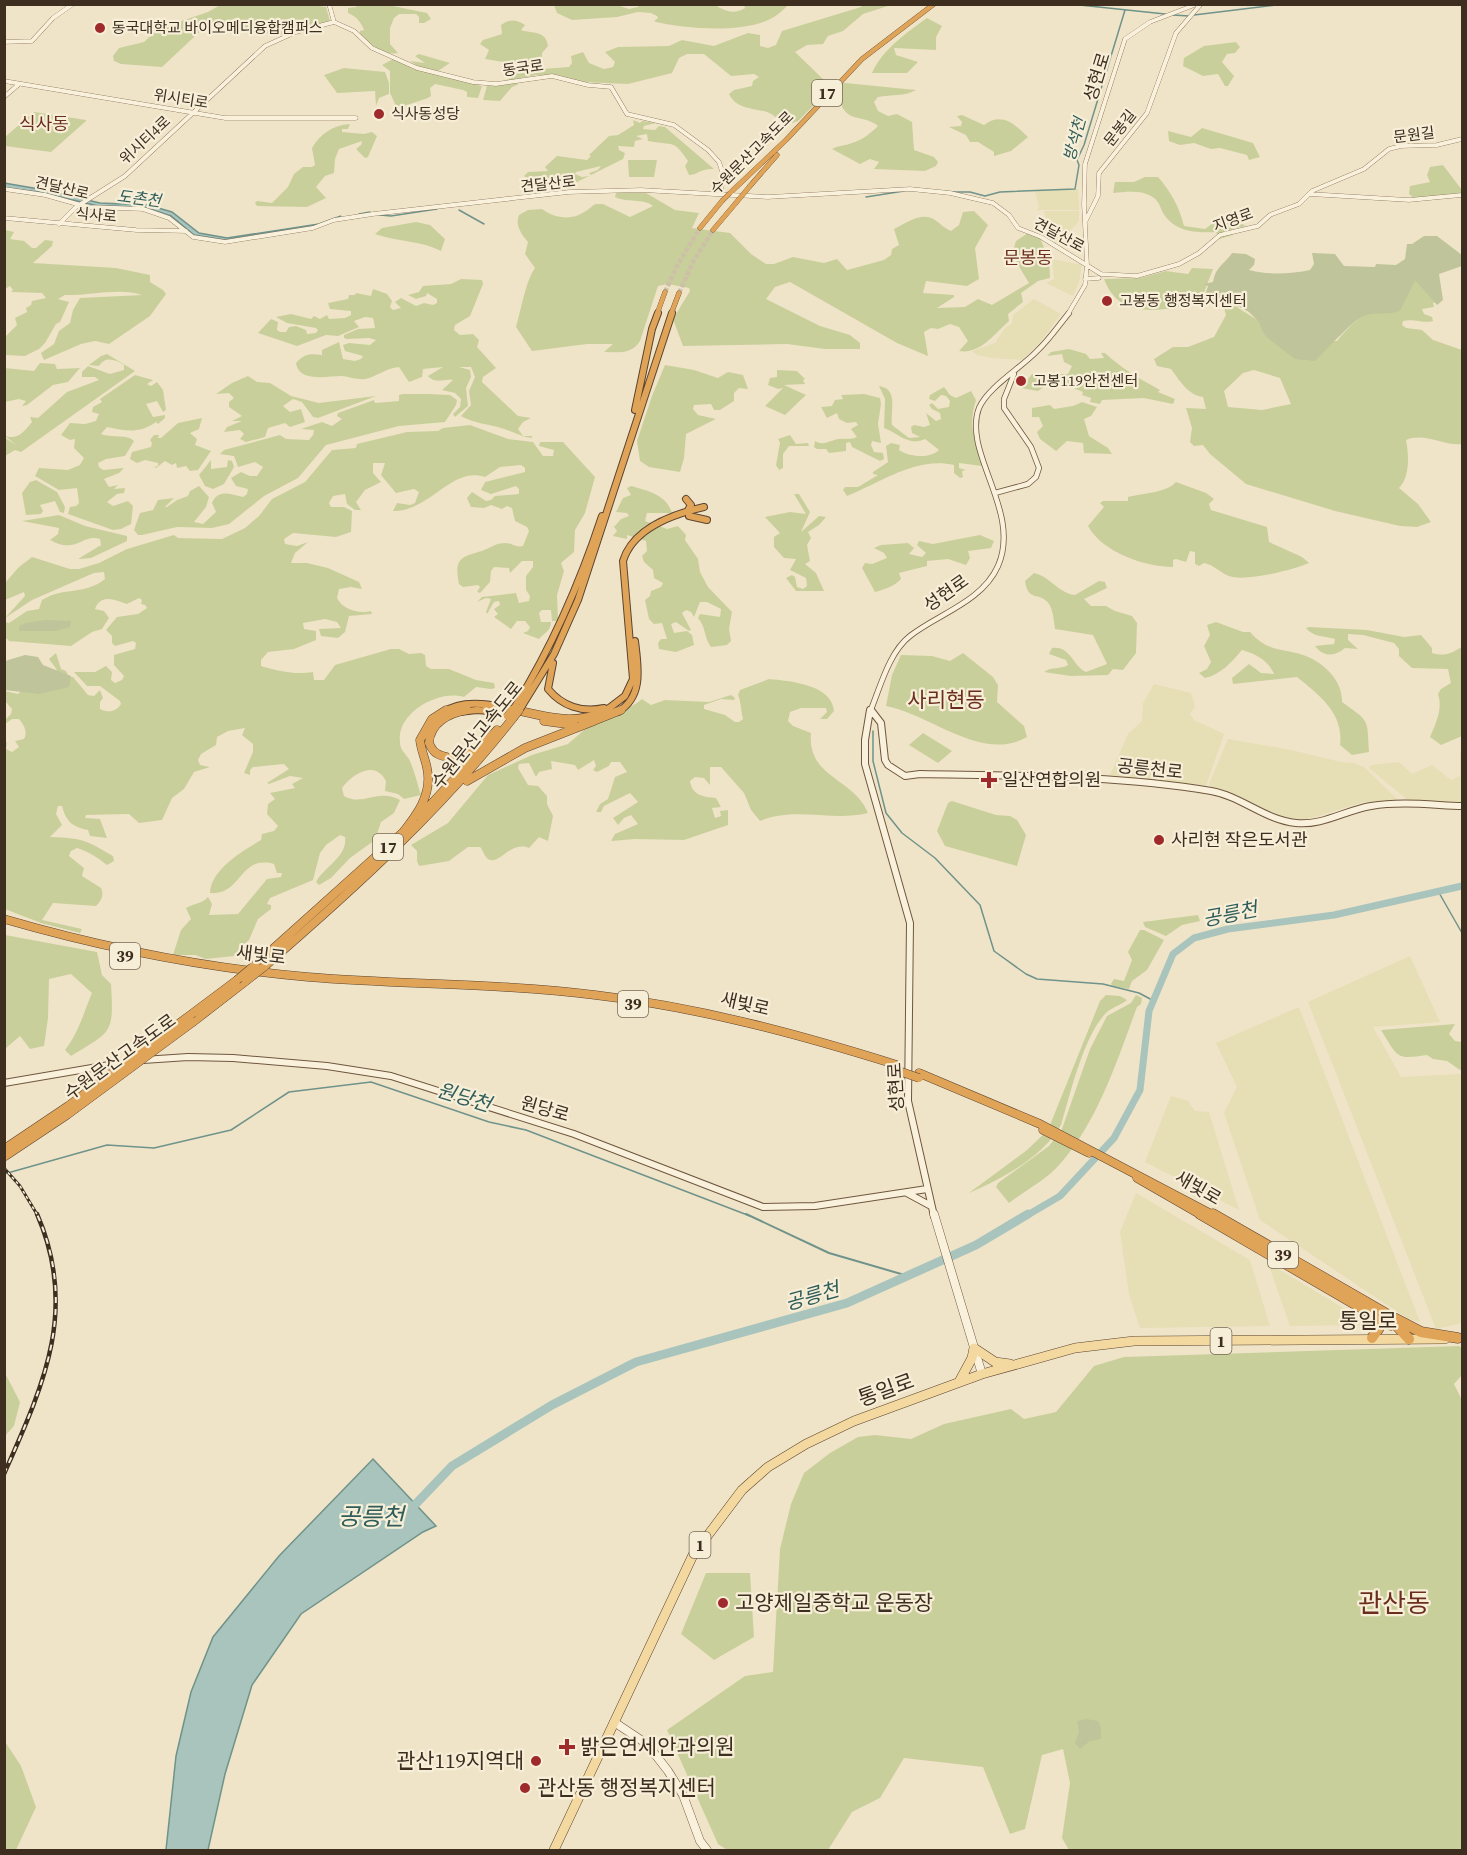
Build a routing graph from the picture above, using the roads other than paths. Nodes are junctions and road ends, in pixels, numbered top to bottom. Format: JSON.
{"nodes":[{"id":1,"x":73,"y":4,"type":"edge"},
{"id":2,"x":329,"y":4,"type":"edge"},
{"id":3,"x":935,"y":4,"type":"edge"},
{"id":4,"x":1185,"y":4,"type":"edge"},
{"id":5,"x":1198,"y":6,"type":"edge"},
{"id":6,"x":334,"y":22,"type":"junction"},
{"id":7,"x":4,"y":42,"type":"edge"},
{"id":8,"x":4,"y":81,"type":"edge"},
{"id":9,"x":18,"y":85,"type":"junction"},
{"id":10,"x":4,"y":97,"type":"edge"},
{"id":11,"x":192,"y":113,"type":"junction"},
{"id":12,"x":356,"y":118,"type":"dead end"},
{"id":13,"x":1462,"y":139,"type":"edge"},
{"id":14,"x":4,"y":189,"type":"edge"},
{"id":15,"x":720,"y":194,"type":"junction"},
{"id":16,"x":1309,"y":194,"type":"junction"},
{"id":17,"x":1462,"y":195,"type":"edge"},
{"id":18,"x":82,"y":204,"type":"junction"},
{"id":19,"x":1084,"y":204,"type":"junction"},
{"id":20,"x":1095,"y":205,"type":"junction"},
{"id":21,"x":67,"y":216,"type":"junction"},
{"id":22,"x":4,"y":218,"type":"edge"},
{"id":23,"x":1086,"y":220,"type":"junction"},
{"id":24,"x":48,"y":222,"type":"junction"},
{"id":25,"x":59,"y":224,"type":"junction"},
{"id":26,"x":71,"y":225,"type":"junction"},
{"id":27,"x":700,"y":228,"type":"tunnel mouth"},
{"id":28,"x":713,"y":230,"type":"tunnel mouth"},
{"id":29,"x":163,"y":231,"type":"junction"},
{"id":30,"x":186,"y":231,"type":"junction"},
{"id":31,"x":191,"y":236,"type":"junction"},
{"id":32,"x":1087,"y":256,"type":"junction"},
{"id":33,"x":1076,"y":258,"type":"junction"},
{"id":34,"x":1087,"y":264,"type":"junction"},
{"id":35,"x":1111,"y":276,"type":"junction"},
{"id":36,"x":1085,"y":279,"type":"junction"},
{"id":37,"x":665,"y":292,"type":"tunnel mouth"},
{"id":38,"x":679,"y":293,"type":"tunnel mouth"},
{"id":39,"x":1014,"y":374,"type":"junction"},
{"id":40,"x":618,"y":471,"type":"junction"},
{"id":41,"x":615,"y":481,"type":"junction"},
{"id":42,"x":995,"y":493,"type":"junction"},
{"id":43,"x":686,"y":499,"type":"dead end"},
{"id":44,"x":688,"y":515,"type":"junction"},
{"id":45,"x":707,"y":519,"type":"dead end"},
{"id":46,"x":555,"y":654,"type":"junction"},
{"id":47,"x":624,"y":698,"type":"junction"},
{"id":48,"x":519,"y":705,"type":"junction"},
{"id":49,"x":870,"y":710,"type":"junction"},
{"id":50,"x":511,"y":717,"type":"junction"},
{"id":51,"x":596,"y":721,"type":"junction"},
{"id":52,"x":497,"y":730,"type":"junction"},
{"id":53,"x":458,"y":786,"type":"junction"},
{"id":54,"x":1462,"y":806,"type":"edge"},
{"id":55,"x":400,"y":836,"type":"junction"},
{"id":56,"x":4,"y":919,"type":"edge"},
{"id":57,"x":4,"y":924,"type":"edge"},
{"id":58,"x":72,"y":941,"type":"junction"},
{"id":59,"x":193,"y":1018,"type":"junction"},
{"id":60,"x":4,"y":1083,"type":"edge"},
{"id":61,"x":4,"y":1149,"type":"edge"},
{"id":62,"x":4,"y":1157,"type":"edge"},
{"id":63,"x":927,"y":1189,"type":"junction"},
{"id":64,"x":903,"y":1193,"type":"junction"},
{"id":65,"x":932,"y":1208,"type":"junction"},
{"id":66,"x":1380,"y":1313,"type":"junction"},
{"id":67,"x":1372,"y":1338,"type":"junction"},
{"id":68,"x":1460,"y":1338,"type":"edge"},
{"id":69,"x":1407,"y":1339,"type":"junction"},
{"id":70,"x":974,"y":1348,"type":"junction"},
{"id":71,"x":1012,"y":1365,"type":"junction"},
{"id":72,"x":982,"y":1374,"type":"junction"},
{"id":73,"x":959,"y":1382,"type":"junction"},
{"id":74,"x":614,"y":1722,"type":"junction"},
{"id":75,"x":554,"y":1851,"type":"edge"},
{"id":76,"x":707,"y":1851,"type":"edge"}],
"edges":[{"from":1,"to":7,"type":"street"},
{"from":2,"to":6,"type":"street"},
{"from":3,"to":27,"type":"highway","name":"수원문산고속도로","number":"17","bridge":true},
{"from":3,"to":28,"type":"highway","name":"수원문산고속도로","number":"17","bridge":true},
{"from":4,"to":5,"type":"street"},
{"from":5,"to":19,"type":"street","name":"성현로"},
{"from":5,"to":20,"type":"street","name":"문봉길"},
{"from":6,"to":11,"type":"street","name":"위시티4로"},
{"from":6,"to":15,"type":"street","name":"동국로"},
{"from":8,"to":9,"type":"street","name":"위시티로"},
{"from":9,"to":10,"type":"street"},
{"from":9,"to":11,"type":"street","name":"위시티로"},
{"from":11,"to":12,"type":"street","name":"위시티로"},
{"from":11,"to":18,"type":"street","name":"위시티4로"},
{"from":13,"to":16,"type":"street","name":"문원길"},
{"from":14,"to":18,"type":"street","name":"견달산로"},
{"from":15,"to":31,"type":"street","name":"견달산로"},
{"from":15,"to":33,"type":"street","name":"견달산로"},
{"from":16,"to":17,"type":"street"},
{"from":16,"to":35,"type":"street","name":"지영로"},
{"from":18,"to":21,"type":"street"},
{"from":18,"to":30,"type":"street","name":"견달산로"},
{"from":19,"to":20,"type":"street"},
{"from":19,"to":23,"type":"street","name":"성현로"},
{"from":20,"to":23,"type":"street","name":"문봉길"},
{"from":21,"to":24,"type":"street"},
{"from":21,"to":25,"type":"street"},
{"from":21,"to":26,"type":"street"},
{"from":22,"to":24,"type":"street","name":"식사로"},
{"from":23,"to":32,"type":"street","name":"성현로"},
{"from":24,"to":25,"type":"street","name":"식사로"},
{"from":25,"to":26,"type":"street","name":"식사로"},
{"from":26,"to":29,"type":"street","name":"식사로"},
{"from":29,"to":30,"type":"street","name":"식사로"},
{"from":29,"to":31,"type":"street"},
{"from":30,"to":31,"type":"street","name":"견달산로"},
{"from":32,"to":33,"type":"street"},
{"from":32,"to":34,"type":"street","name":"성현로"},
{"from":33,"to":34,"type":"street","name":"견달산로"},
{"from":34,"to":35,"type":"street","name":"지영로"},
{"from":34,"to":36,"type":"street","name":"성현로"},
{"from":35,"to":36,"type":"street"},
{"from":36,"to":39,"type":"street","name":"성현로"},
{"from":37,"to":40,"type":"highway","name":"수원문산고속도로","number":"17"},
{"from":38,"to":40,"type":"highway","name":"수원문산고속도로","number":"17"},
{"from":39,"to":42,"type":"street","name":"성현로"},
{"from":39,"to":42,"type":"street"},
{"from":40,"to":41,"type":"highway","name":"수원문산고속도로","number":"17"},
{"from":41,"to":46,"type":"highway","name":"수원문산고속도로","number":"17"},
{"from":41,"to":48,"type":"highway","name":"수원문산고속도로","number":"17"},
{"from":42,"to":49,"type":"street","name":"성현로"},
{"from":43,"to":44,"type":"highway"},
{"from":44,"to":45,"type":"highway"},
{"from":44,"to":47,"type":"highway"},
{"from":44,"to":51,"type":"highway"},
{"from":46,"to":47,"type":"highway"},
{"from":46,"to":48,"type":"highway","name":"수원문산고속도로","number":"17"},
{"from":47,"to":55,"type":"highway"},
{"from":48,"to":50,"type":"highway","name":"수원문산고속도로","number":"17","bridge":true},
{"from":49,"to":54,"type":"street","name":"공릉천로"},
{"from":49,"to":63,"type":"street","name":"성현로"},
{"from":50,"to":52,"type":"highway","name":"수원문산고속도로","number":"17"},
{"from":50,"to":53,"type":"highway","name":"수원문산고속도로","number":"17"},
{"from":51,"to":52,"type":"highway"},
{"from":51,"to":53,"type":"highway"},
{"from":52,"to":55,"type":"highway","name":"수원문산고속도로","number":"17"},
{"from":53,"to":59,"type":"highway","name":"수원문산고속도로","number":"17","bridge":true},
{"from":55,"to":59,"type":"highway","name":"수원문산고속도로","number":"17","bridge":true},
{"from":56,"to":58,"type":"highway","name":"새빛로","number":"39"},
{"from":57,"to":58,"type":"highway","name":"새빛로","number":"39"},
{"from":58,"to":66,"type":"highway","name":"새빛로","number":"39","bridge":true},
{"from":59,"to":61,"type":"highway","name":"수원문산고속도로","number":"17","bridge":true},
{"from":59,"to":62,"type":"highway","name":"수원문산고속도로","number":"17","bridge":true},
{"from":60,"to":64,"type":"street","name":"원당로"},
{"from":63,"to":64,"type":"street","name":"원당로"},
{"from":63,"to":65,"type":"street","name":"성현로"},
{"from":64,"to":65,"type":"street"},
{"from":65,"to":70,"type":"street","name":"성현로"},
{"from":66,"to":67,"type":"highway"},
{"from":66,"to":68,"type":"highway"},
{"from":66,"to":69,"type":"highway","name":"새빛로","number":"39"},
{"from":67,"to":69,"type":"main road","name":"통일로","number":"1"},
{"from":67,"to":71,"type":"main road","name":"통일로","number":"1"},
{"from":68,"to":69,"type":"main road","name":"통일로","number":"1"},
{"from":70,"to":71,"type":"main road"},
{"from":70,"to":72,"type":"street"},
{"from":70,"to":73,"type":"main road"},
{"from":71,"to":72,"type":"main road","name":"통일로","number":"1"},
{"from":72,"to":73,"type":"main road","name":"통일로","number":"1"},
{"from":73,"to":74,"type":"main road","name":"통일로","number":"1"},
{"from":74,"to":75,"type":"main road","name":"통일로","number":"1"},
{"from":74,"to":76,"type":"street"}]}
